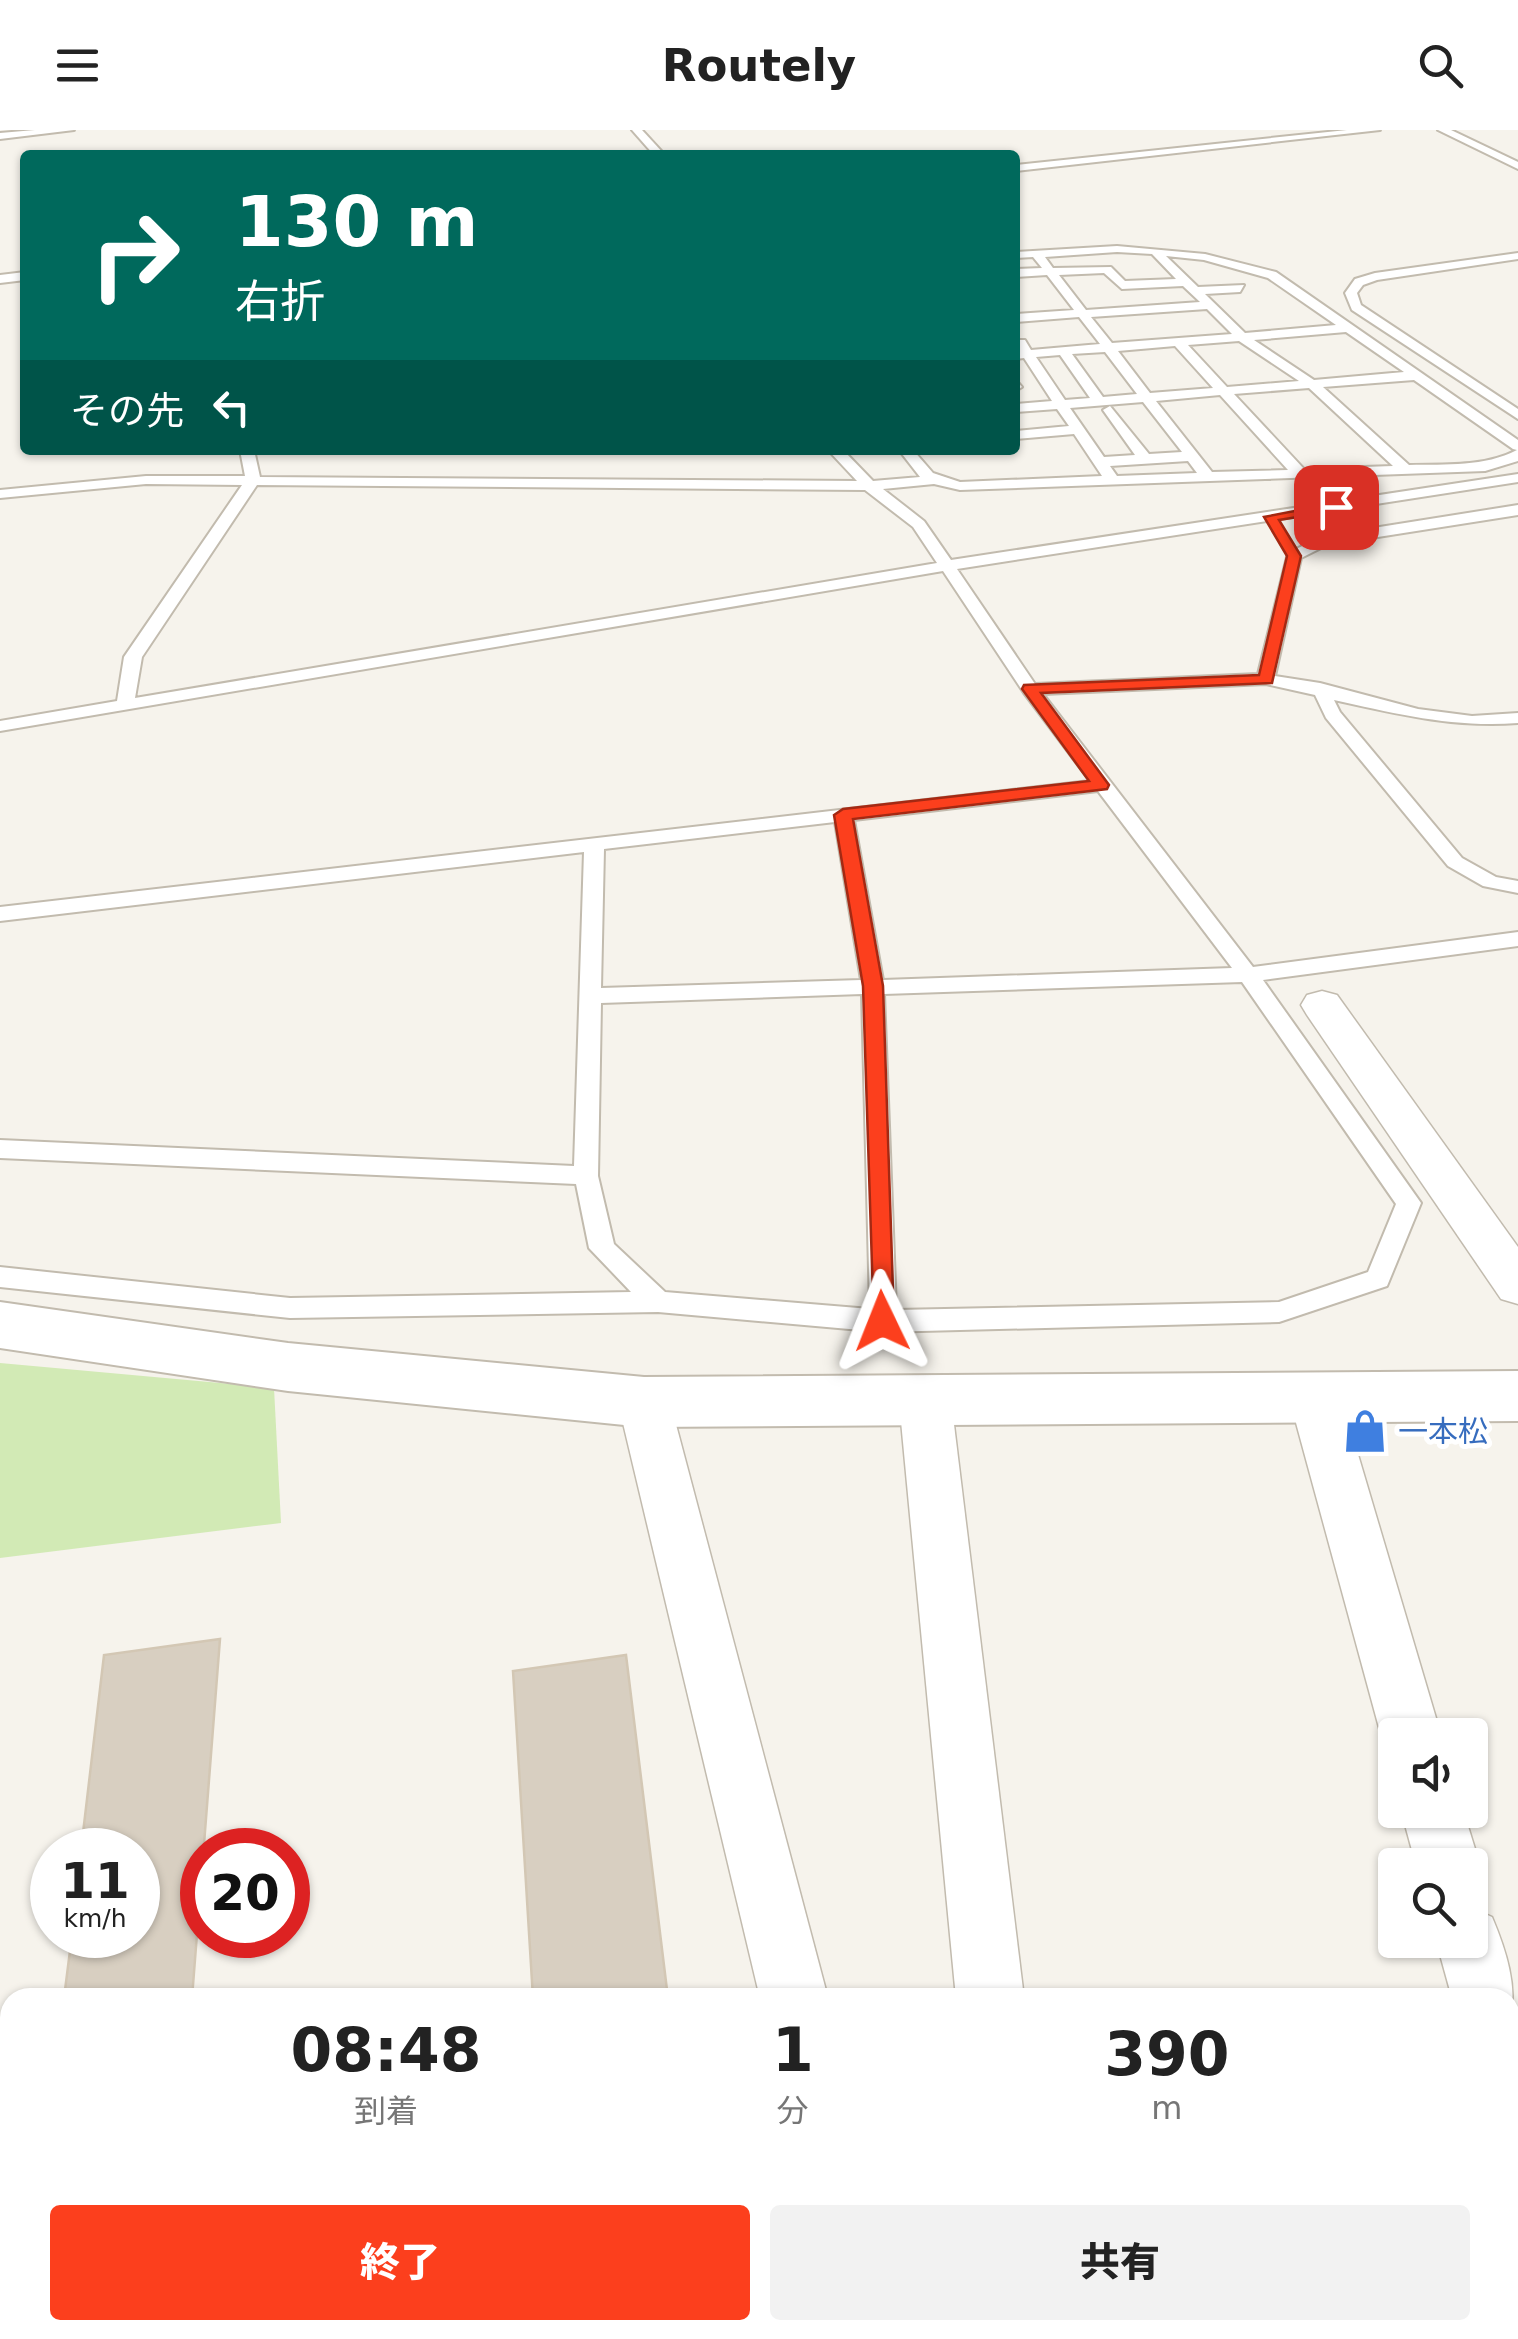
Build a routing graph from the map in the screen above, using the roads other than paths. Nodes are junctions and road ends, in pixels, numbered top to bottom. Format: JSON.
{"nodes":[{"id":1,"x":69,"y":130,"type":"edge"},
{"id":2,"x":637,"y":130,"type":"edge"},
{"id":3,"x":1375,"y":130,"type":"edge"},
{"id":4,"x":1444,"y":130,"type":"edge"},
{"id":5,"x":0,"y":136,"type":"edge"},
{"id":6,"x":655,"y":150,"type":"edge"},
{"id":7,"x":1518,"y":166,"type":"edge"},
{"id":8,"x":1020,"y":167,"type":"edge"},
{"id":9,"x":1155,"y":251,"type":"junction"},
{"id":10,"x":1036,"y":254,"type":"junction"},
{"id":11,"x":1020,"y":255,"type":"edge"},
{"id":12,"x":1518,"y":256,"type":"edge"},
{"id":13,"x":1050,"y":272,"type":"junction"},
{"id":14,"x":1020,"y":273,"type":"edge"},
{"id":15,"x":1020,"y":280,"type":"edge"},
{"id":16,"x":1190,"y":286,"type":"junction"},
{"id":17,"x":1026,"y":288,"type":"dead end"},
{"id":18,"x":1240,"y":288,"type":"dead end"},
{"id":19,"x":1037,"y":302,"type":"dead end"},
{"id":20,"x":1209,"y":304,"type":"junction"},
{"id":21,"x":1159,"y":314,"type":"junction"},
{"id":22,"x":1047,"y":316,"type":"junction"},
{"id":23,"x":1020,"y":318,"type":"edge"},
{"id":24,"x":1088,"y":319,"type":"junction"},
{"id":25,"x":1225,"y":321,"type":"junction"},
{"id":26,"x":1350,"y":328,"type":"junction"},
{"id":27,"x":1242,"y":336,"type":"junction"},
{"id":28,"x":1178,"y":342,"type":"junction"},
{"id":29,"x":1110,"y":348,"type":"junction"},
{"id":30,"x":1062,"y":351,"type":"junction"},
{"id":31,"x":1023,"y":360,"type":"edge"},
{"id":32,"x":1421,"y":375,"type":"junction"},
{"id":33,"x":1312,"y":384,"type":"junction"},
{"id":34,"x":1227,"y":391,"type":"junction"},
{"id":35,"x":1150,"y":402,"type":"junction"},
{"id":36,"x":1105,"y":406,"type":"junction"},
{"id":37,"x":1020,"y":408,"type":"edge"},
{"id":38,"x":1063,"y":409,"type":"junction"},
{"id":39,"x":1518,"y":415,"type":"edge"},
{"id":40,"x":1144,"y":428,"type":"dead end"},
{"id":41,"x":1077,"y":430,"type":"junction"},
{"id":42,"x":1124,"y":430,"type":"junction"},
{"id":43,"x":1020,"y":435,"type":"edge"},
{"id":44,"x":1518,"y":446,"type":"edge"},
{"id":45,"x":1518,"y":454,"type":"edge"},
{"id":46,"x":247,"y":455,"type":"edge"},
{"id":47,"x":840,"y":455,"type":"edge"},
{"id":48,"x":908,"y":455,"type":"edge"},
{"id":49,"x":1193,"y":456,"type":"junction"},
{"id":50,"x":1145,"y":459,"type":"junction"},
{"id":51,"x":1099,"y":462,"type":"junction"},
{"id":52,"x":1406,"y":470,"type":"junction"},
{"id":53,"x":1300,"y":474,"type":"junction"},
{"id":54,"x":1208,"y":477,"type":"junction"},
{"id":55,"x":1518,"y":478,"type":"edge"},
{"id":56,"x":253,"y":480,"type":"junction"},
{"id":57,"x":1112,"y":480,"type":"junction"},
{"id":58,"x":930,"y":481,"type":"junction"},
{"id":59,"x":869,"y":486,"type":"junction"},
{"id":60,"x":0,"y":494,"type":"edge"},
{"id":61,"x":1518,"y":510,"type":"edge"},
{"id":62,"x":1282,"y":536,"type":"junction"},
{"id":63,"x":945,"y":566,"type":"junction"},
{"id":64,"x":1266,"y":679,"type":"junction"},
{"id":65,"x":1320,"y":688,"type":"junction"},
{"id":66,"x":1030,"y":689,"type":"junction"},
{"id":67,"x":124,"y":706,"type":"junction"},
{"id":68,"x":1518,"y":718,"type":"edge"},
{"id":69,"x":0,"y":726,"type":"edge"},
{"id":70,"x":1101,"y":785,"type":"junction"},
{"id":71,"x":843,"y":815,"type":"junction"},
{"id":72,"x":594,"y":842,"type":"junction"},
{"id":73,"x":1518,"y":888,"type":"edge"},
{"id":74,"x":0,"y":914,"type":"edge"},
{"id":75,"x":1518,"y":940,"type":"edge"},
{"id":76,"x":1248,"y":975,"type":"junction"},
{"id":77,"x":873,"y":986,"type":"junction"},
{"id":78,"x":591,"y":996,"type":"junction"},
{"id":79,"x":1322,"y":1005,"type":"dead end"},
{"id":80,"x":0,"y":1149,"type":"edge"},
{"id":81,"x":586,"y":1176,"type":"junction"},
{"id":82,"x":1501,"y":1235,"type":"edge"},
{"id":83,"x":0,"y":1277,"type":"edge"},
{"id":84,"x":1518,"y":1285,"type":"edge"},
{"id":85,"x":658,"y":1302,"type":"junction"},
{"id":86,"x":882,"y":1321,"type":"junction"},
{"id":87,"x":0,"y":1325,"type":"edge"},
{"id":88,"x":1518,"y":1396,"type":"edge"},
{"id":89,"x":1315,"y":1398,"type":"junction"},
{"id":90,"x":924,"y":1400,"type":"junction"},
{"id":91,"x":644,"y":1402,"type":"junction"},
{"id":92,"x":1406,"y":1718,"type":"edge"},
{"id":93,"x":1475,"y":1958,"type":"edge"},
{"id":94,"x":791,"y":1988,"type":"edge"},
{"id":95,"x":989,"y":1988,"type":"edge"},
{"id":96,"x":1483,"y":1988,"type":"edge"}],
"edges":[{"from":1,"to":5,"type":"lane"},
{"from":2,"to":6,"type":"lane"},
{"from":3,"to":8,"type":"lane"},
{"from":4,"to":7,"type":"lane"},
{"from":9,"to":10,"type":"lane"},
{"from":9,"to":16,"type":"lane"},
{"from":9,"to":26,"type":"lane"},
{"from":10,"to":11,"type":"lane"},
{"from":10,"to":13,"type":"lane"},
{"from":12,"to":39,"type":"lane"},
{"from":13,"to":14,"type":"lane"},
{"from":13,"to":16,"type":"lane"},
{"from":13,"to":24,"type":"lane"},
{"from":15,"to":17,"type":"lane"},
{"from":16,"to":18,"type":"lane"},
{"from":16,"to":20,"type":"lane"},
{"from":19,"to":22,"type":"lane"},
{"from":20,"to":21,"type":"lane"},
{"from":20,"to":25,"type":"lane"},
{"from":21,"to":24,"type":"lane"},
{"from":21,"to":24,"type":"lane"},
{"from":21,"to":25,"type":"lane"},
{"from":22,"to":23,"type":"lane"},
{"from":22,"to":24,"type":"lane"},
{"from":24,"to":29,"type":"lane"},
{"from":25,"to":27,"type":"lane"},
{"from":26,"to":27,"type":"lane"},
{"from":26,"to":32,"type":"lane"},
{"from":27,"to":28,"type":"lane"},
{"from":27,"to":33,"type":"lane"},
{"from":28,"to":29,"type":"lane"},
{"from":28,"to":34,"type":"lane"},
{"from":29,"to":30,"type":"lane"},
{"from":29,"to":35,"type":"lane"},
{"from":30,"to":31,"type":"lane"},
{"from":30,"to":36,"type":"lane"},
{"from":31,"to":38,"type":"lane"},
{"from":32,"to":33,"type":"lane"},
{"from":32,"to":44,"type":"lane"},
{"from":33,"to":34,"type":"lane"},
{"from":33,"to":52,"type":"lane"},
{"from":34,"to":35,"type":"lane"},
{"from":34,"to":53,"type":"lane"},
{"from":35,"to":36,"type":"lane"},
{"from":35,"to":49,"type":"lane"},
{"from":36,"to":38,"type":"lane"},
{"from":36,"to":42,"type":"lane"},
{"from":37,"to":38,"type":"lane"},
{"from":38,"to":41,"type":"lane"},
{"from":40,"to":42,"type":"lane"},
{"from":41,"to":43,"type":"lane"},
{"from":41,"to":51,"type":"lane"},
{"from":42,"to":50,"type":"lane"},
{"from":45,"to":52,"type":"lane"},
{"from":46,"to":56,"type":"lane"},
{"from":47,"to":59,"type":"lane"},
{"from":48,"to":58,"type":"lane"},
{"from":49,"to":50,"type":"lane"},
{"from":49,"to":54,"type":"lane"},
{"from":50,"to":51,"type":"lane"},
{"from":51,"to":57,"type":"lane"},
{"from":52,"to":53,"type":"lane"},
{"from":53,"to":54,"type":"lane"},
{"from":54,"to":57,"type":"lane"},
{"from":55,"to":62,"type":"lane"},
{"from":56,"to":59,"type":"lane"},
{"from":56,"to":60,"type":"lane"},
{"from":56,"to":67,"type":"lane"},
{"from":57,"to":58,"type":"lane"},
{"from":58,"to":59,"type":"lane"},
{"from":59,"to":63,"type":"lane"},
{"from":61,"to":62,"type":"lane"},
{"from":62,"to":63,"type":"lane"},
{"from":62,"to":64,"type":"lane"},
{"from":63,"to":66,"type":"lane"},
{"from":63,"to":67,"type":"lane"},
{"from":64,"to":65,"type":"lane"},
{"from":64,"to":66,"type":"lane"},
{"from":65,"to":68,"type":"lane"},
{"from":65,"to":73,"type":"lane"},
{"from":66,"to":70,"type":"lane"},
{"from":67,"to":69,"type":"lane"},
{"from":70,"to":71,"type":"lane"},
{"from":70,"to":76,"type":"lane"},
{"from":71,"to":72,"type":"lane"},
{"from":71,"to":77,"type":"lane"},
{"from":72,"to":74,"type":"lane"},
{"from":72,"to":78,"type":"lane"},
{"from":75,"to":76,"type":"lane"},
{"from":76,"to":77,"type":"lane"},
{"from":76,"to":86,"type":"lane"},
{"from":77,"to":78,"type":"lane"},
{"from":77,"to":86,"type":"lane"},
{"from":78,"to":81,"type":"lane"},
{"from":79,"to":82,"type":"street"},
{"from":80,"to":81,"type":"lane"},
{"from":81,"to":85,"type":"lane"},
{"from":82,"to":84,"type":"street"},
{"from":83,"to":85,"type":"lane"},
{"from":85,"to":86,"type":"lane"},
{"from":87,"to":91,"type":"street"},
{"from":88,"to":89,"type":"street"},
{"from":89,"to":90,"type":"street"},
{"from":89,"to":92,"type":"street"},
{"from":90,"to":91,"type":"street"},
{"from":90,"to":95,"type":"street"},
{"from":91,"to":94,"type":"street"},
{"from":93,"to":96,"type":"street"}]}
